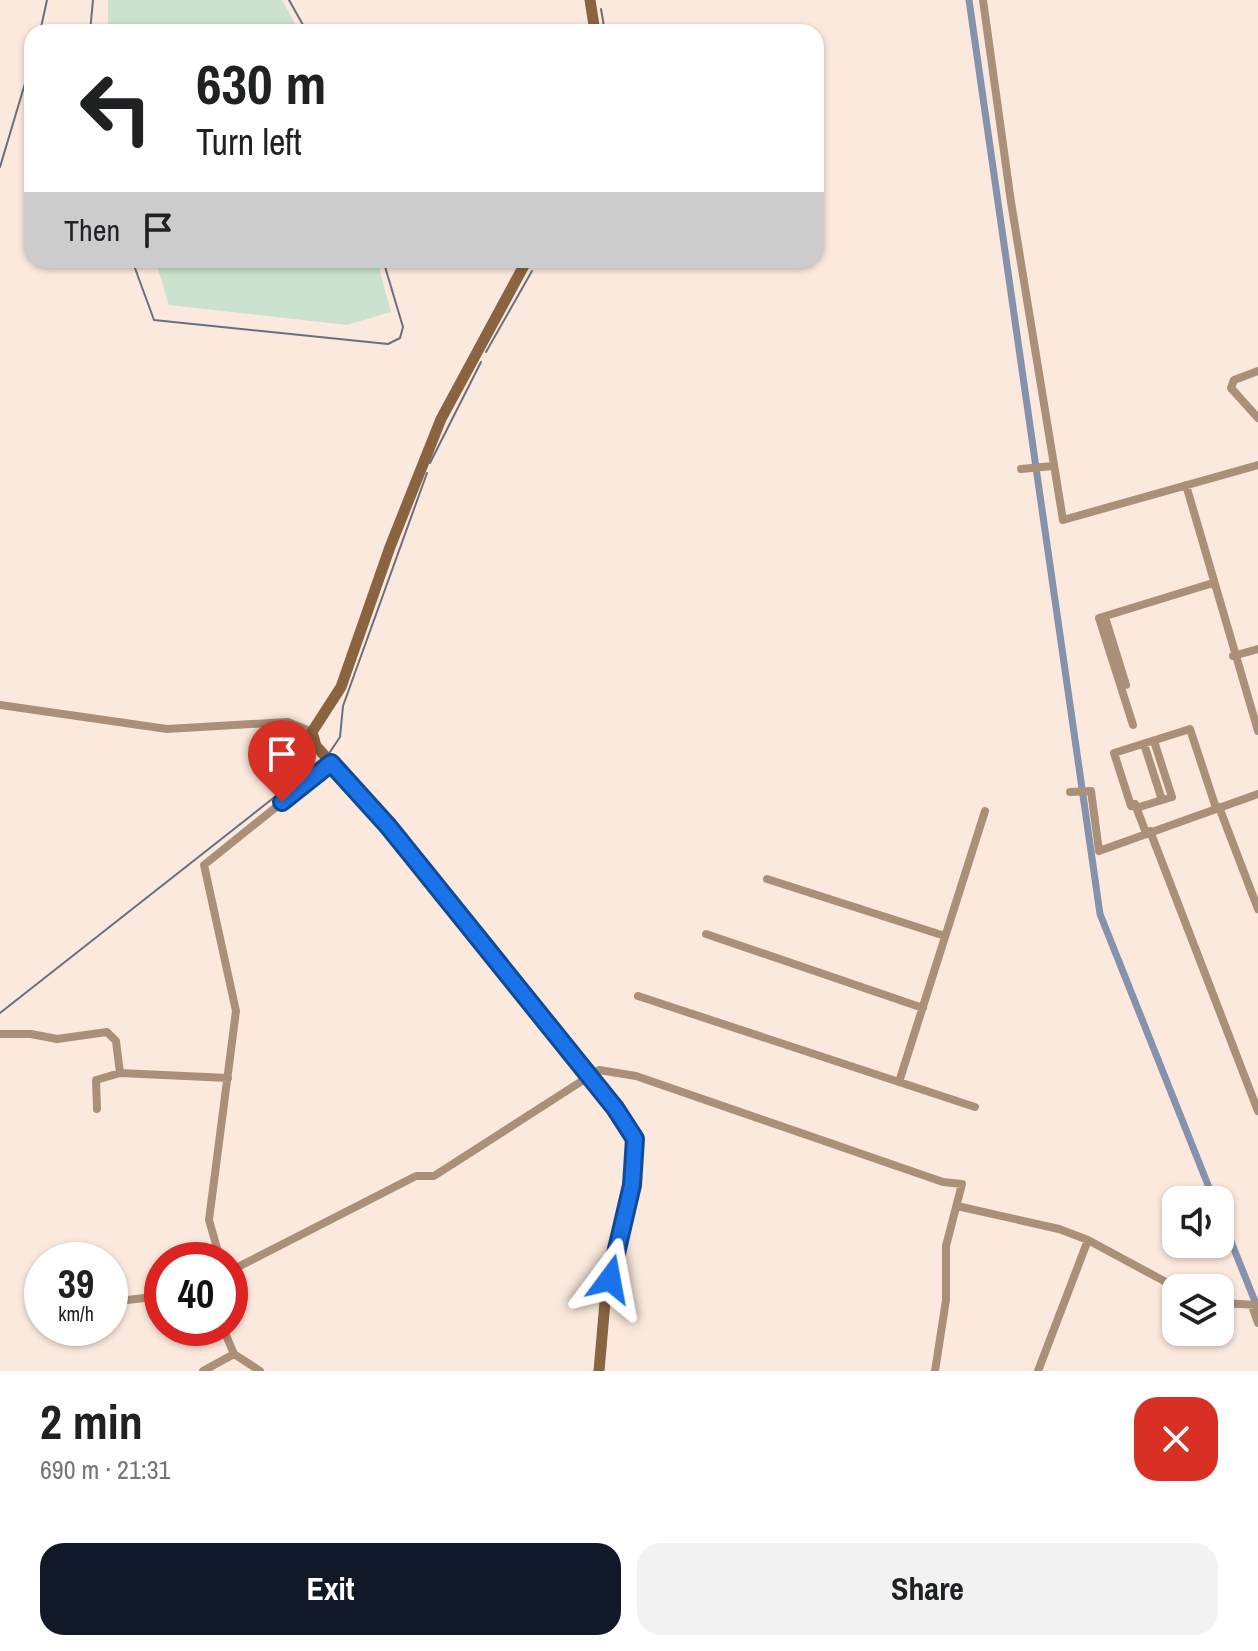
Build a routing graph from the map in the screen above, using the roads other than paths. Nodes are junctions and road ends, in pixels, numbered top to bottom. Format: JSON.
{"nodes":[{"id":1,"x":590,"y":0,"type":"edge"},
{"id":2,"x":983,"y":0,"type":"edge"},
{"id":3,"x":594,"y":24,"type":"edge"},
{"id":4,"x":523,"y":268,"type":"edge"},
{"id":5,"x":1258,"y":371,"type":"edge"},
{"id":6,"x":1258,"y":418,"type":"edge"},
{"id":7,"x":1258,"y":465,"type":"edge"},
{"id":8,"x":1053,"y":466,"type":"junction"},
{"id":9,"x":1021,"y":469,"type":"dead end"},
{"id":10,"x":1186,"y":485,"type":"junction"},
{"id":11,"x":1213,"y":583,"type":"junction"},
{"id":12,"x":1258,"y":649,"type":"edge"},
{"id":13,"x":1233,"y":656,"type":"junction"},
{"id":14,"x":0,"y":705,"type":"edge"},
{"id":15,"x":1135,"y":723,"type":"dead end"},
{"id":16,"x":1258,"y":731,"type":"edge"},
{"id":17,"x":312,"y":732,"type":"junction"},
{"id":18,"x":1154,"y":741,"type":"junction"},
{"id":19,"x":1144,"y":744,"type":"junction"},
{"id":20,"x":327,"y":759,"type":"junction"},
{"id":21,"x":1070,"y":792,"type":"dead end"},
{"id":22,"x":1258,"y":794,"type":"edge"},
{"id":23,"x":1162,"y":800,"type":"junction"},
{"id":24,"x":1218,"y":807,"type":"junction"},
{"id":25,"x":1136,"y":808,"type":"junction"},
{"id":26,"x":985,"y":811,"type":"dead end"},
{"id":27,"x":1148,"y":832,"type":"junction"},
{"id":28,"x":767,"y":879,"type":"dead end"},
{"id":29,"x":1258,"y":909,"type":"edge"},
{"id":30,"x":706,"y":934,"type":"dead end"},
{"id":31,"x":945,"y":936,"type":"junction"},
{"id":32,"x":638,"y":996,"type":"dead end"},
{"id":33,"x":923,"y":1008,"type":"junction"},
{"id":34,"x":0,"y":1034,"type":"edge"},
{"id":35,"x":120,"y":1073,"type":"junction"},
{"id":36,"x":587,"y":1076,"type":"junction"},
{"id":37,"x":228,"y":1078,"type":"junction"},
{"id":38,"x":899,"y":1082,"type":"junction"},
{"id":39,"x":975,"y":1107,"type":"dead end"},
{"id":40,"x":97,"y":1109,"type":"dead end"},
{"id":41,"x":1258,"y":1111,"type":"edge"},
{"id":42,"x":957,"y":1206,"type":"junction"},
{"id":43,"x":1088,"y":1240,"type":"junction"},
{"id":44,"x":215,"y":1242,"type":"edge"},
{"id":45,"x":248,"y":1262,"type":"edge"},
{"id":46,"x":1162,"y":1280,"type":"edge"},
{"id":47,"x":1234,"y":1304,"type":"edge"},
{"id":48,"x":1254,"y":1305,"type":"edge"},
{"id":49,"x":1258,"y":1323,"type":"edge"},
{"id":50,"x":231,"y":1346,"type":"edge"},
{"id":51,"x":234,"y":1354,"type":"junction"},
{"id":52,"x":203,"y":1371,"type":"edge"},
{"id":53,"x":260,"y":1371,"type":"edge"},
{"id":54,"x":599,"y":1371,"type":"edge"},
{"id":55,"x":935,"y":1371,"type":"edge"},
{"id":56,"x":1038,"y":1371,"type":"edge"}],
"edges":[{"from":1,"to":3,"type":"street"},
{"from":2,"to":8,"type":"street"},
{"from":4,"to":17,"type":"street"},
{"from":5,"to":6,"type":"street"},
{"from":7,"to":10,"type":"street"},
{"from":8,"to":9,"type":"street"},
{"from":8,"to":10,"type":"street"},
{"from":10,"to":11,"type":"street"},
{"from":11,"to":13,"type":"street"},
{"from":11,"to":15,"type":"street"},
{"from":12,"to":13,"type":"street"},
{"from":13,"to":16,"type":"street"},
{"from":14,"to":17,"type":"street"},
{"from":17,"to":20,"type":"street"},
{"from":18,"to":19,"type":"street"},
{"from":18,"to":23,"type":"street"},
{"from":18,"to":24,"type":"street"},
{"from":19,"to":23,"type":"street"},
{"from":19,"to":25,"type":"street"},
{"from":20,"to":36,"type":"street"},
{"from":20,"to":37,"type":"street"},
{"from":21,"to":27,"type":"street"},
{"from":22,"to":24,"type":"street"},
{"from":23,"to":25,"type":"street"},
{"from":24,"to":27,"type":"street"},
{"from":24,"to":29,"type":"street"},
{"from":25,"to":27,"type":"street"},
{"from":26,"to":31,"type":"street"},
{"from":27,"to":41,"type":"street"},
{"from":28,"to":31,"type":"street"},
{"from":30,"to":33,"type":"street"},
{"from":31,"to":33,"type":"street"},
{"from":32,"to":38,"type":"street"},
{"from":33,"to":38,"type":"street"},
{"from":34,"to":35,"type":"street"},
{"from":35,"to":37,"type":"street"},
{"from":35,"to":40,"type":"street"},
{"from":36,"to":42,"type":"street"},
{"from":36,"to":45,"type":"street"},
{"from":36,"to":54,"type":"street"},
{"from":37,"to":44,"type":"street"},
{"from":38,"to":39,"type":"street"},
{"from":42,"to":43,"type":"street"},
{"from":42,"to":55,"type":"street"},
{"from":43,"to":46,"type":"street"},
{"from":43,"to":56,"type":"street"},
{"from":47,"to":48,"type":"street"},
{"from":48,"to":49,"type":"street"},
{"from":50,"to":51,"type":"street"},
{"from":51,"to":52,"type":"street"},
{"from":51,"to":53,"type":"street"}]}
